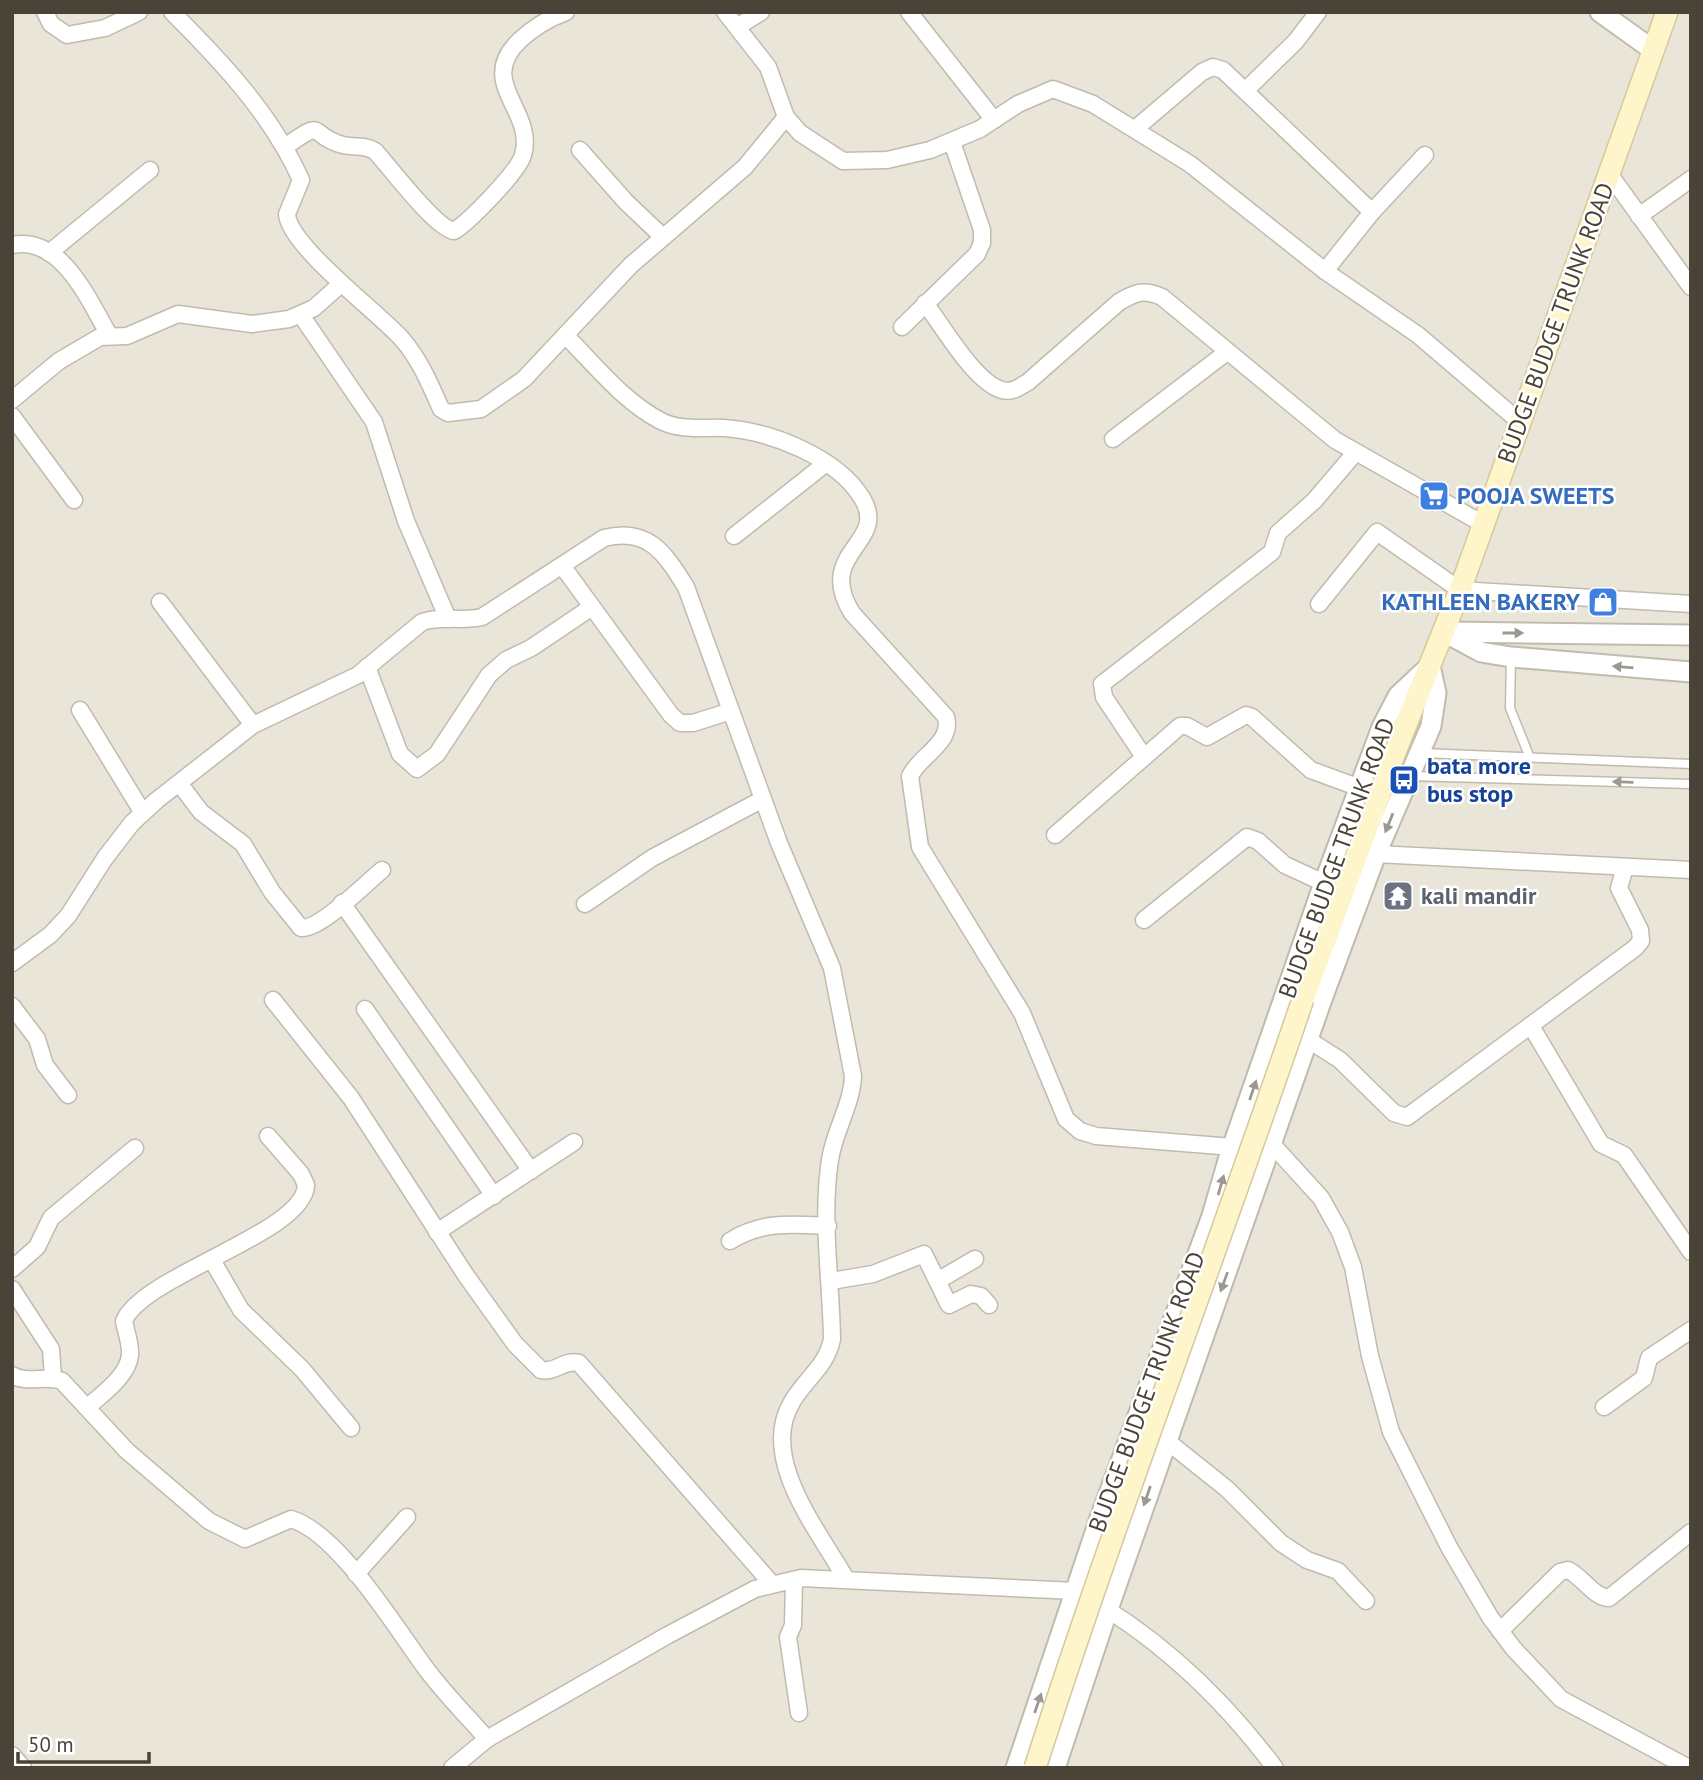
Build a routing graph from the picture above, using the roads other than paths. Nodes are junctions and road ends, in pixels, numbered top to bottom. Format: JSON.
{"nodes":[{"id":1,"x":45,"y":12,"type":"edge"},
{"id":2,"x":139,"y":12,"type":"edge"},
{"id":3,"x":172,"y":12,"type":"edge"},
{"id":4,"x":566,"y":12,"type":"edge"},
{"id":5,"x":725,"y":12,"type":"edge"},
{"id":6,"x":761,"y":12,"type":"edge"},
{"id":7,"x":909,"y":12,"type":"edge"},
{"id":8,"x":1318,"y":12,"type":"edge"},
{"id":9,"x":1600,"y":12,"type":"edge"},
{"id":10,"x":1667,"y":12,"type":"edge"},
{"id":11,"x":737,"y":27,"type":"junction"},
{"id":12,"x":1653,"y":50,"type":"junction"},
{"id":13,"x":1246,"y":90,"type":"junction"},
{"id":14,"x":786,"y":117,"type":"junction"},
{"id":15,"x":994,"y":120,"type":"junction"},
{"id":16,"x":1135,"y":129,"type":"junction"},
{"id":17,"x":952,"y":142,"type":"junction"},
{"id":18,"x":285,"y":147,"type":"junction"},
{"id":19,"x":580,"y":150,"type":"dead end"},
{"id":20,"x":1425,"y":155,"type":"dead end"},
{"id":21,"x":150,"y":170,"type":"dead end"},
{"id":22,"x":1610,"y":175,"type":"junction"},
{"id":23,"x":1691,"y":179,"type":"edge"},
{"id":24,"x":1372,"y":212,"type":"junction"},
{"id":25,"x":1639,"y":216,"type":"junction"},
{"id":26,"x":663,"y":237,"type":"junction"},
{"id":27,"x":12,"y":245,"type":"edge"},
{"id":28,"x":49,"y":253,"type":"junction"},
{"id":29,"x":1325,"y":271,"type":"junction"},
{"id":30,"x":1691,"y":287,"type":"edge"},
{"id":31,"x":336,"y":288,"type":"junction"},
{"id":32,"x":925,"y":303,"type":"junction"},
{"id":33,"x":308,"y":311,"type":"junction"},
{"id":34,"x":902,"y":327,"type":"dead end"},
{"id":35,"x":109,"y":335,"type":"junction"},
{"id":36,"x":566,"y":336,"type":"junction"},
{"id":37,"x":1227,"y":352,"type":"junction"},
{"id":38,"x":12,"y":400,"type":"edge"},
{"id":39,"x":13,"y":421,"type":"edge"},
{"id":40,"x":1521,"y":423,"type":"junction"},
{"id":41,"x":1113,"y":439,"type":"dead end"},
{"id":42,"x":1355,"y":453,"type":"junction"},
{"id":43,"x":825,"y":464,"type":"junction"},
{"id":44,"x":74,"y":500,"type":"dead end"},
{"id":45,"x":1483,"y":524,"type":"junction"},
{"id":46,"x":734,"y":536,"type":"dead end"},
{"id":47,"x":563,"y":567,"type":"junction"},
{"id":48,"x":1460,"y":590,"type":"junction"},
{"id":49,"x":160,"y":602,"type":"dead end"},
{"id":50,"x":1319,"y":604,"type":"dead end"},
{"id":51,"x":1691,"y":604,"type":"edge"},
{"id":52,"x":592,"y":607,"type":"junction"},
{"id":53,"x":448,"y":619,"type":"junction"},
{"id":54,"x":1444,"y":632,"type":"junction"},
{"id":55,"x":1691,"y":635,"type":"edge"},
{"id":56,"x":1511,"y":657,"type":"junction"},
{"id":57,"x":1430,"y":666,"type":"junction"},
{"id":58,"x":367,"y":667,"type":"junction"},
{"id":59,"x":1691,"y":672,"type":"edge"},
{"id":60,"x":80,"y":710,"type":"dead end"},
{"id":61,"x":731,"y":711,"type":"junction"},
{"id":62,"x":253,"y":725,"type":"junction"},
{"id":63,"x":1419,"y":753,"type":"junction"},
{"id":64,"x":1144,"y":757,"type":"junction"},
{"id":65,"x":1530,"y":758,"type":"junction"},
{"id":66,"x":1691,"y":764,"type":"edge"},
{"id":67,"x":1409,"y":776,"type":"junction"},
{"id":68,"x":179,"y":783,"type":"junction"},
{"id":69,"x":1691,"y":785,"type":"edge"},
{"id":70,"x":1360,"y":788,"type":"junction"},
{"id":71,"x":763,"y":799,"type":"junction"},
{"id":72,"x":143,"y":813,"type":"junction"},
{"id":73,"x":1055,"y":835,"type":"dead end"},
{"id":74,"x":1377,"y":855,"type":"junction"},
{"id":75,"x":1625,"y":867,"type":"junction"},
{"id":76,"x":382,"y":870,"type":"dead end"},
{"id":77,"x":1691,"y":870,"type":"edge"},
{"id":78,"x":1324,"y":883,"type":"junction"},
{"id":79,"x":342,"y":903,"type":"junction"},
{"id":80,"x":585,"y":904,"type":"dead end"},
{"id":81,"x":1144,"y":920,"type":"dead end"},
{"id":82,"x":12,"y":962,"type":"edge"},
{"id":83,"x":273,"y":1000,"type":"dead end"},
{"id":84,"x":12,"y":1006,"type":"edge"},
{"id":85,"x":365,"y":1009,"type":"dead end"},
{"id":86,"x":1531,"y":1026,"type":"junction"},
{"id":87,"x":1307,"y":1039,"type":"junction"},
{"id":88,"x":68,"y":1095,"type":"dead end"},
{"id":89,"x":268,"y":1136,"type":"dead end"},
{"id":90,"x":574,"y":1142,"type":"dead end"},
{"id":91,"x":1270,"y":1142,"type":"junction"},
{"id":92,"x":135,"y":1148,"type":"dead end"},
{"id":93,"x":1231,"y":1151,"type":"junction"},
{"id":94,"x":531,"y":1171,"type":"junction"},
{"id":95,"x":494,"y":1196,"type":"junction"},
{"id":96,"x":828,"y":1226,"type":"junction"},
{"id":97,"x":437,"y":1232,"type":"junction"},
{"id":98,"x":730,"y":1241,"type":"dead end"},
{"id":99,"x":1691,"y":1252,"type":"edge"},
{"id":100,"x":975,"y":1259,"type":"dead end"},
{"id":101,"x":212,"y":1260,"type":"junction"},
{"id":102,"x":12,"y":1269,"type":"edge"},
{"id":103,"x":939,"y":1280,"type":"junction"},
{"id":104,"x":831,"y":1281,"type":"junction"},
{"id":105,"x":12,"y":1289,"type":"edge"},
{"id":106,"x":989,"y":1305,"type":"dead end"},
{"id":107,"x":1691,"y":1330,"type":"edge"},
{"id":108,"x":12,"y":1375,"type":"edge"},
{"id":109,"x":53,"y":1377,"type":"junction"},
{"id":110,"x":88,"y":1407,"type":"junction"},
{"id":111,"x":1604,"y":1407,"type":"dead end"},
{"id":112,"x":351,"y":1428,"type":"dead end"},
{"id":113,"x":1167,"y":1441,"type":"junction"},
{"id":114,"x":407,"y":1517,"type":"dead end"},
{"id":115,"x":1691,"y":1532,"type":"edge"},
{"id":116,"x":356,"y":1574,"type":"junction"},
{"id":117,"x":846,"y":1579,"type":"junction"},
{"id":118,"x":794,"y":1580,"type":"junction"},
{"id":119,"x":772,"y":1584,"type":"junction"},
{"id":120,"x":1076,"y":1591,"type":"junction"},
{"id":121,"x":1366,"y":1601,"type":"dead end"},
{"id":122,"x":1108,"y":1608,"type":"junction"},
{"id":123,"x":1500,"y":1631,"type":"junction"},
{"id":124,"x":799,"y":1713,"type":"dead end"},
{"id":125,"x":487,"y":1739,"type":"junction"},
{"id":126,"x":12,"y":1755,"type":"edge"},
{"id":127,"x":23,"y":1768,"type":"edge"},
{"id":128,"x":452,"y":1768,"type":"edge"},
{"id":129,"x":1016,"y":1768,"type":"edge"},
{"id":130,"x":1035,"y":1768,"type":"edge"},
{"id":131,"x":1055,"y":1768,"type":"edge"},
{"id":132,"x":1275,"y":1768,"type":"edge"},
{"id":133,"x":1689,"y":1768,"type":"edge"}],
"edges":[{"from":1,"to":2,"type":"street"},
{"from":3,"to":18,"type":"street"},
{"from":4,"to":18,"type":"street"},
{"from":5,"to":11,"type":"street"},
{"from":6,"to":11,"type":"street"},
{"from":7,"to":15,"type":"street"},
{"from":8,"to":13,"type":"street"},
{"from":9,"to":12,"type":"street"},
{"from":10,"to":12,"type":"main road","name":"BUDGE BUDGE TRUNK ROAD"},
{"from":11,"to":14,"type":"street"},
{"from":12,"to":22,"type":"main road","name":"BUDGE BUDGE TRUNK ROAD"},
{"from":13,"to":16,"type":"street"},
{"from":13,"to":24,"type":"street"},
{"from":14,"to":17,"type":"street"},
{"from":14,"to":26,"type":"street"},
{"from":15,"to":16,"type":"street"},
{"from":15,"to":17,"type":"street"},
{"from":16,"to":29,"type":"street"},
{"from":17,"to":32,"type":"street"},
{"from":18,"to":31,"type":"street"},
{"from":19,"to":26,"type":"street"},
{"from":20,"to":24,"type":"street"},
{"from":21,"to":28,"type":"street"},
{"from":22,"to":25,"type":"street"},
{"from":22,"to":40,"type":"main road","name":"BUDGE BUDGE TRUNK ROAD"},
{"from":23,"to":25,"type":"street"},
{"from":24,"to":29,"type":"street"},
{"from":25,"to":30,"type":"street"},
{"from":26,"to":36,"type":"street"},
{"from":27,"to":28,"type":"street"},
{"from":28,"to":35,"type":"street"},
{"from":29,"to":40,"type":"street"},
{"from":31,"to":33,"type":"street"},
{"from":31,"to":36,"type":"street"},
{"from":32,"to":34,"type":"street"},
{"from":32,"to":37,"type":"street"},
{"from":33,"to":35,"type":"street"},
{"from":33,"to":53,"type":"street"},
{"from":35,"to":38,"type":"street"},
{"from":36,"to":43,"type":"street"},
{"from":37,"to":41,"type":"street"},
{"from":37,"to":42,"type":"street"},
{"from":39,"to":44,"type":"street"},
{"from":40,"to":45,"type":"main road","name":"BUDGE BUDGE TRUNK ROAD"},
{"from":42,"to":45,"type":"street"},
{"from":42,"to":64,"type":"street"},
{"from":43,"to":46,"type":"street"},
{"from":43,"to":93,"type":"street"},
{"from":45,"to":48,"type":"main road","name":"BUDGE BUDGE TRUNK ROAD"},
{"from":47,"to":52,"type":"street"},
{"from":47,"to":53,"type":"street"},
{"from":47,"to":61,"type":"street"},
{"from":48,"to":50,"type":"street"},
{"from":48,"to":51,"type":"street"},
{"from":48,"to":54,"type":"main road","name":"BUDGE BUDGE TRUNK ROAD"},
{"from":49,"to":62,"type":"street"},
{"from":52,"to":58,"type":"street"},
{"from":52,"to":61,"type":"street"},
{"from":53,"to":58,"type":"street"},
{"from":54,"to":55,"type":"street","one_way":true},
{"from":54,"to":56,"type":"street"},
{"from":54,"to":57,"type":"main road","name":"BUDGE BUDGE TRUNK ROAD"},
{"from":59,"to":56,"type":"street","one_way":true},
{"from":56,"to":65,"type":"lane"},
{"from":57,"to":63,"type":"street","name":"BUDGE BUDGE TRUNK ROAD"},
{"from":57,"to":70,"type":"street","name":"BUDGE BUDGE TRUNK ROAD"},
{"from":57,"to":130,"type":"main road","name":"BUDGE BUDGE TRUNK ROAD","bridge":true},
{"from":58,"to":62,"type":"street"},
{"from":60,"to":72,"type":"street"},
{"from":61,"to":71,"type":"street"},
{"from":62,"to":68,"type":"street"},
{"from":63,"to":65,"type":"lane"},
{"from":63,"to":67,"type":"street","name":"BUDGE BUDGE TRUNK ROAD"},
{"from":64,"to":70,"type":"street"},
{"from":64,"to":73,"type":"street"},
{"from":65,"to":66,"type":"lane"},
{"from":69,"to":67,"type":"lane","one_way":true},
{"from":67,"to":74,"type":"street","name":"BUDGE BUDGE TRUNK ROAD","one_way":true},
{"from":68,"to":72,"type":"street"},
{"from":68,"to":79,"type":"street"},
{"from":70,"to":78,"type":"street","name":"BUDGE BUDGE TRUNK ROAD"},
{"from":71,"to":80,"type":"street"},
{"from":71,"to":96,"type":"street"},
{"from":72,"to":82,"type":"street"},
{"from":74,"to":75,"type":"street"},
{"from":74,"to":87,"type":"street","name":"BUDGE BUDGE TRUNK ROAD"},
{"from":75,"to":77,"type":"street"},
{"from":75,"to":86,"type":"street"},
{"from":76,"to":79,"type":"street"},
{"from":78,"to":81,"type":"street"},
{"from":93,"to":78,"type":"street","name":"BUDGE BUDGE TRUNK ROAD","one_way":true},
{"from":79,"to":94,"type":"street"},
{"from":83,"to":97,"type":"street"},
{"from":84,"to":88,"type":"street"},
{"from":85,"to":95,"type":"street"},
{"from":86,"to":87,"type":"street"},
{"from":86,"to":99,"type":"street"},
{"from":87,"to":91,"type":"street","name":"BUDGE BUDGE TRUNK ROAD"},
{"from":89,"to":101,"type":"street"},
{"from":90,"to":94,"type":"street"},
{"from":91,"to":113,"type":"street","name":"BUDGE BUDGE TRUNK ROAD","one_way":true},
{"from":91,"to":123,"type":"street"},
{"from":92,"to":102,"type":"street"},
{"from":120,"to":93,"type":"street","name":"BUDGE BUDGE TRUNK ROAD","one_way":true},
{"from":94,"to":95,"type":"street"},
{"from":95,"to":97,"type":"street"},
{"from":96,"to":98,"type":"street"},
{"from":96,"to":104,"type":"street"},
{"from":97,"to":119,"type":"street"},
{"from":100,"to":103,"type":"street"},
{"from":101,"to":110,"type":"street"},
{"from":101,"to":112,"type":"street"},
{"from":103,"to":104,"type":"street"},
{"from":103,"to":106,"type":"street"},
{"from":104,"to":117,"type":"street"},
{"from":105,"to":109,"type":"street"},
{"from":107,"to":111,"type":"street"},
{"from":108,"to":109,"type":"street"},
{"from":109,"to":110,"type":"street"},
{"from":110,"to":116,"type":"street"},
{"from":113,"to":121,"type":"street"},
{"from":113,"to":122,"type":"street","name":"BUDGE BUDGE TRUNK ROAD","one_way":true},
{"from":114,"to":116,"type":"street"},
{"from":115,"to":123,"type":"street"},
{"from":116,"to":125,"type":"street"},
{"from":117,"to":118,"type":"street"},
{"from":117,"to":120,"type":"street"},
{"from":118,"to":119,"type":"street"},
{"from":118,"to":124,"type":"street"},
{"from":119,"to":125,"type":"street"},
{"from":120,"to":122,"type":"street"},
{"from":129,"to":120,"type":"street","name":"BUDGE BUDGE TRUNK ROAD","one_way":true},
{"from":122,"to":131,"type":"street","name":"BUDGE BUDGE TRUNK ROAD"},
{"from":122,"to":132,"type":"street"},
{"from":123,"to":133,"type":"street"},
{"from":125,"to":128,"type":"street"},
{"from":126,"to":127,"type":"street"}]}
